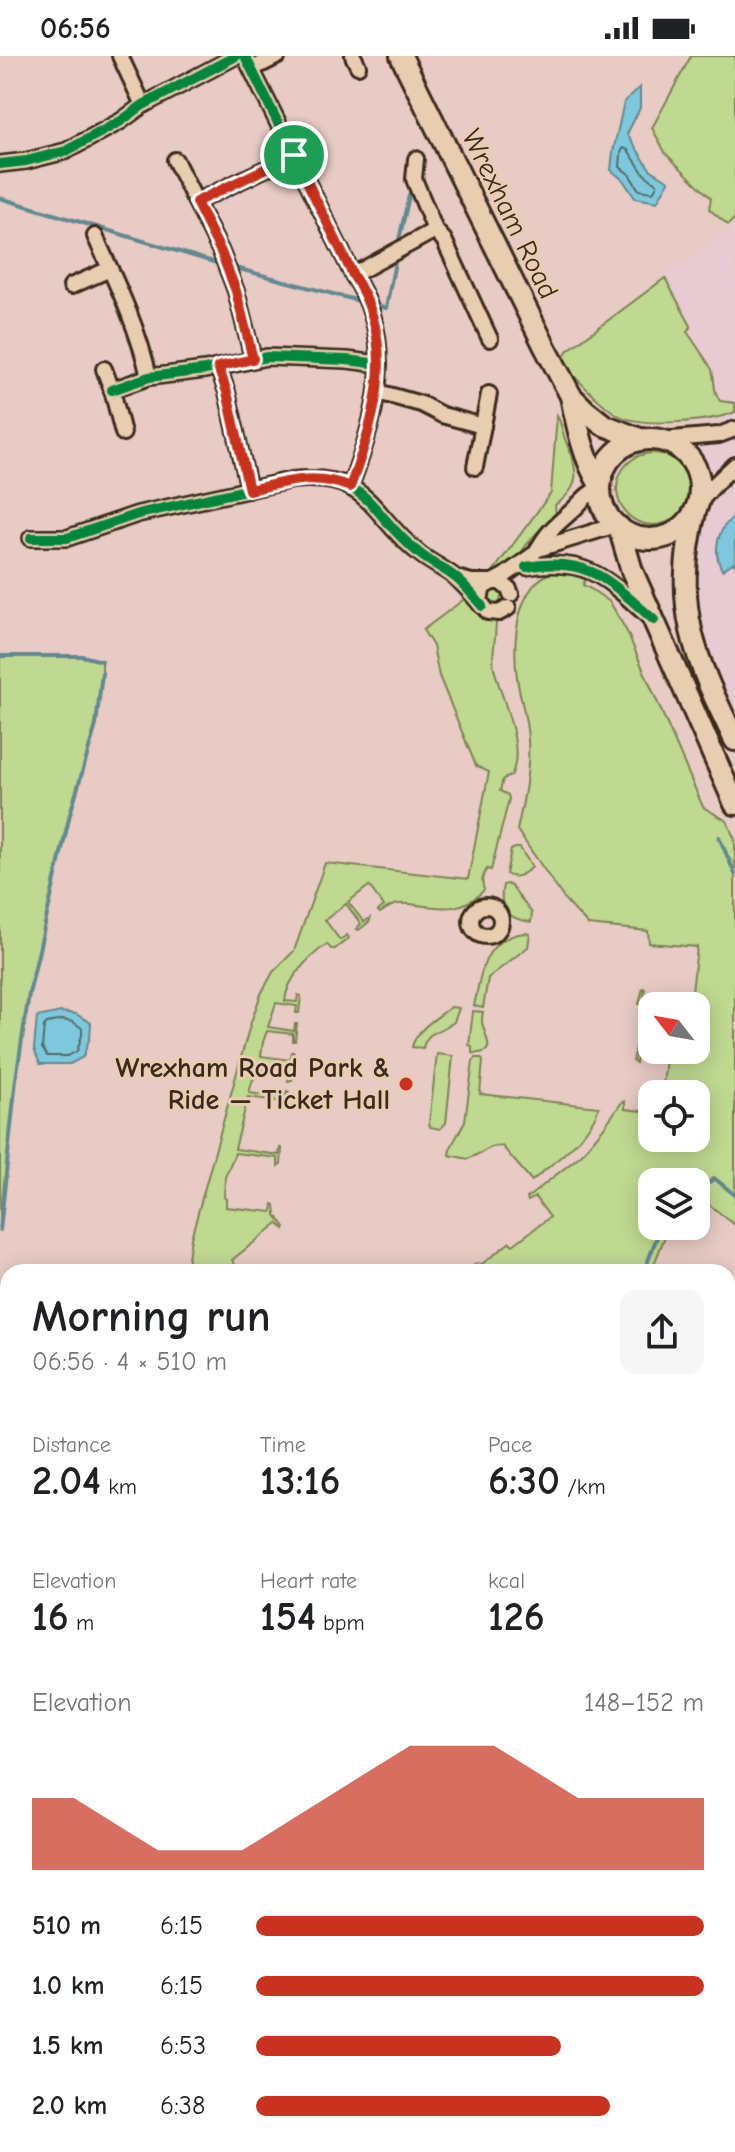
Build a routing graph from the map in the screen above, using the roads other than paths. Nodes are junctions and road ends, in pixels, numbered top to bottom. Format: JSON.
{"nodes":[{"id":1,"x":120,"y":56,"type":"edge"},
{"id":2,"x":236,"y":56,"type":"edge"},
{"id":3,"x":278,"y":56,"type":"edge"},
{"id":4,"x":401,"y":56,"type":"edge"},
{"id":5,"x":249,"y":63,"type":"edge"},
{"id":6,"x":143,"y":105,"type":"junction"},
{"id":7,"x":294,"y":155,"type":"junction"},
{"id":8,"x":416,"y":159,"type":"dead end"},
{"id":9,"x":175,"y":160,"type":"dead end"},
{"id":10,"x":0,"y":164,"type":"edge"},
{"id":11,"x":196,"y":202,"type":"junction"},
{"id":12,"x":435,"y":230,"type":"junction"},
{"id":13,"x":95,"y":236,"type":"dead end"},
{"id":14,"x":110,"y":269,"type":"junction"},
{"id":15,"x":353,"y":275,"type":"junction"},
{"id":16,"x":71,"y":286,"type":"dead end"},
{"id":17,"x":490,"y":339,"type":"dead end"},
{"id":18,"x":253,"y":359,"type":"junction"},
{"id":19,"x":379,"y":364,"type":"junction"},
{"id":20,"x":218,"y":367,"type":"junction"},
{"id":21,"x":104,"y":369,"type":"dead end"},
{"id":22,"x":149,"y":377,"type":"junction"},
{"id":23,"x":112,"y":390,"type":"junction"},
{"id":24,"x":378,"y":392,"type":"junction"},
{"id":25,"x":489,"y":394,"type":"dead end"},
{"id":26,"x":571,"y":396,"type":"junction"},
{"id":27,"x":483,"y":426,"type":"junction"},
{"id":28,"x":735,"y":429,"type":"edge"},
{"id":29,"x":123,"y":433,"type":"dead end"},
{"id":30,"x":650,"y":440,"type":"junction"},
{"id":31,"x":735,"y":465,"type":"edge"},
{"id":32,"x":475,"y":467,"type":"dead end"},
{"id":33,"x":350,"y":487,"type":"junction"},
{"id":34,"x":600,"y":487,"type":"junction"},
{"id":35,"x":249,"y":490,"type":"junction"},
{"id":36,"x":697,"y":507,"type":"junction"},
{"id":37,"x":617,"y":526,"type":"junction"},
{"id":38,"x":31,"y":538,"type":"dead end"},
{"id":39,"x":456,"y":578,"type":"junction"},
{"id":40,"x":489,"y":583,"type":"junction"},
{"id":41,"x":482,"y":606,"type":"junction"},
{"id":42,"x":654,"y":620,"type":"junction"},
{"id":43,"x":735,"y":740,"type":"edge"},
{"id":44,"x":735,"y":804,"type":"edge"}],
"edges":[{"from":1,"to":6,"type":"street"},
{"from":2,"to":6,"type":"street"},
{"from":3,"to":5,"type":"street"},
{"from":4,"to":26,"type":"highway","name":"Wrexham Road"},
{"from":5,"to":7,"type":"street"},
{"from":6,"to":10,"type":"street"},
{"from":7,"to":11,"type":"street"},
{"from":7,"to":15,"type":"street"},
{"from":8,"to":12,"type":"street"},
{"from":9,"to":11,"type":"street"},
{"from":11,"to":18,"type":"street"},
{"from":12,"to":15,"type":"street"},
{"from":12,"to":17,"type":"street"},
{"from":13,"to":14,"type":"street"},
{"from":14,"to":16,"type":"street"},
{"from":14,"to":22,"type":"street"},
{"from":15,"to":19,"type":"street"},
{"from":18,"to":19,"type":"street"},
{"from":18,"to":20,"type":"street"},
{"from":19,"to":24,"type":"street"},
{"from":20,"to":22,"type":"street"},
{"from":20,"to":35,"type":"street"},
{"from":21,"to":23,"type":"street"},
{"from":22,"to":23,"type":"street"},
{"from":23,"to":29,"type":"street"},
{"from":24,"to":27,"type":"street"},
{"from":24,"to":33,"type":"street"},
{"from":25,"to":27,"type":"street"},
{"from":26,"to":30,"type":"highway","name":"Wrexham Road"},
{"from":26,"to":34,"type":"highway","name":"Wrexham Road"},
{"from":27,"to":32,"type":"street"},
{"from":28,"to":30,"type":"street"},
{"from":30,"to":34,"type":"highway"},
{"from":30,"to":36,"type":"highway"},
{"from":31,"to":36,"type":"street"},
{"from":33,"to":35,"type":"street"},
{"from":33,"to":39,"type":"street"},
{"from":34,"to":37,"type":"highway"},
{"from":34,"to":37,"type":"street"},
{"from":35,"to":38,"type":"street"},
{"from":36,"to":37,"type":"highway"},
{"from":36,"to":43,"type":"highway"},
{"from":37,"to":42,"type":"highway"},
{"from":39,"to":40,"type":"street"},
{"from":39,"to":41,"type":"street"},
{"from":40,"to":41,"type":"street"},
{"from":40,"to":41,"type":"street"},
{"from":40,"to":42,"type":"street"},
{"from":42,"to":44,"type":"highway"}]}
